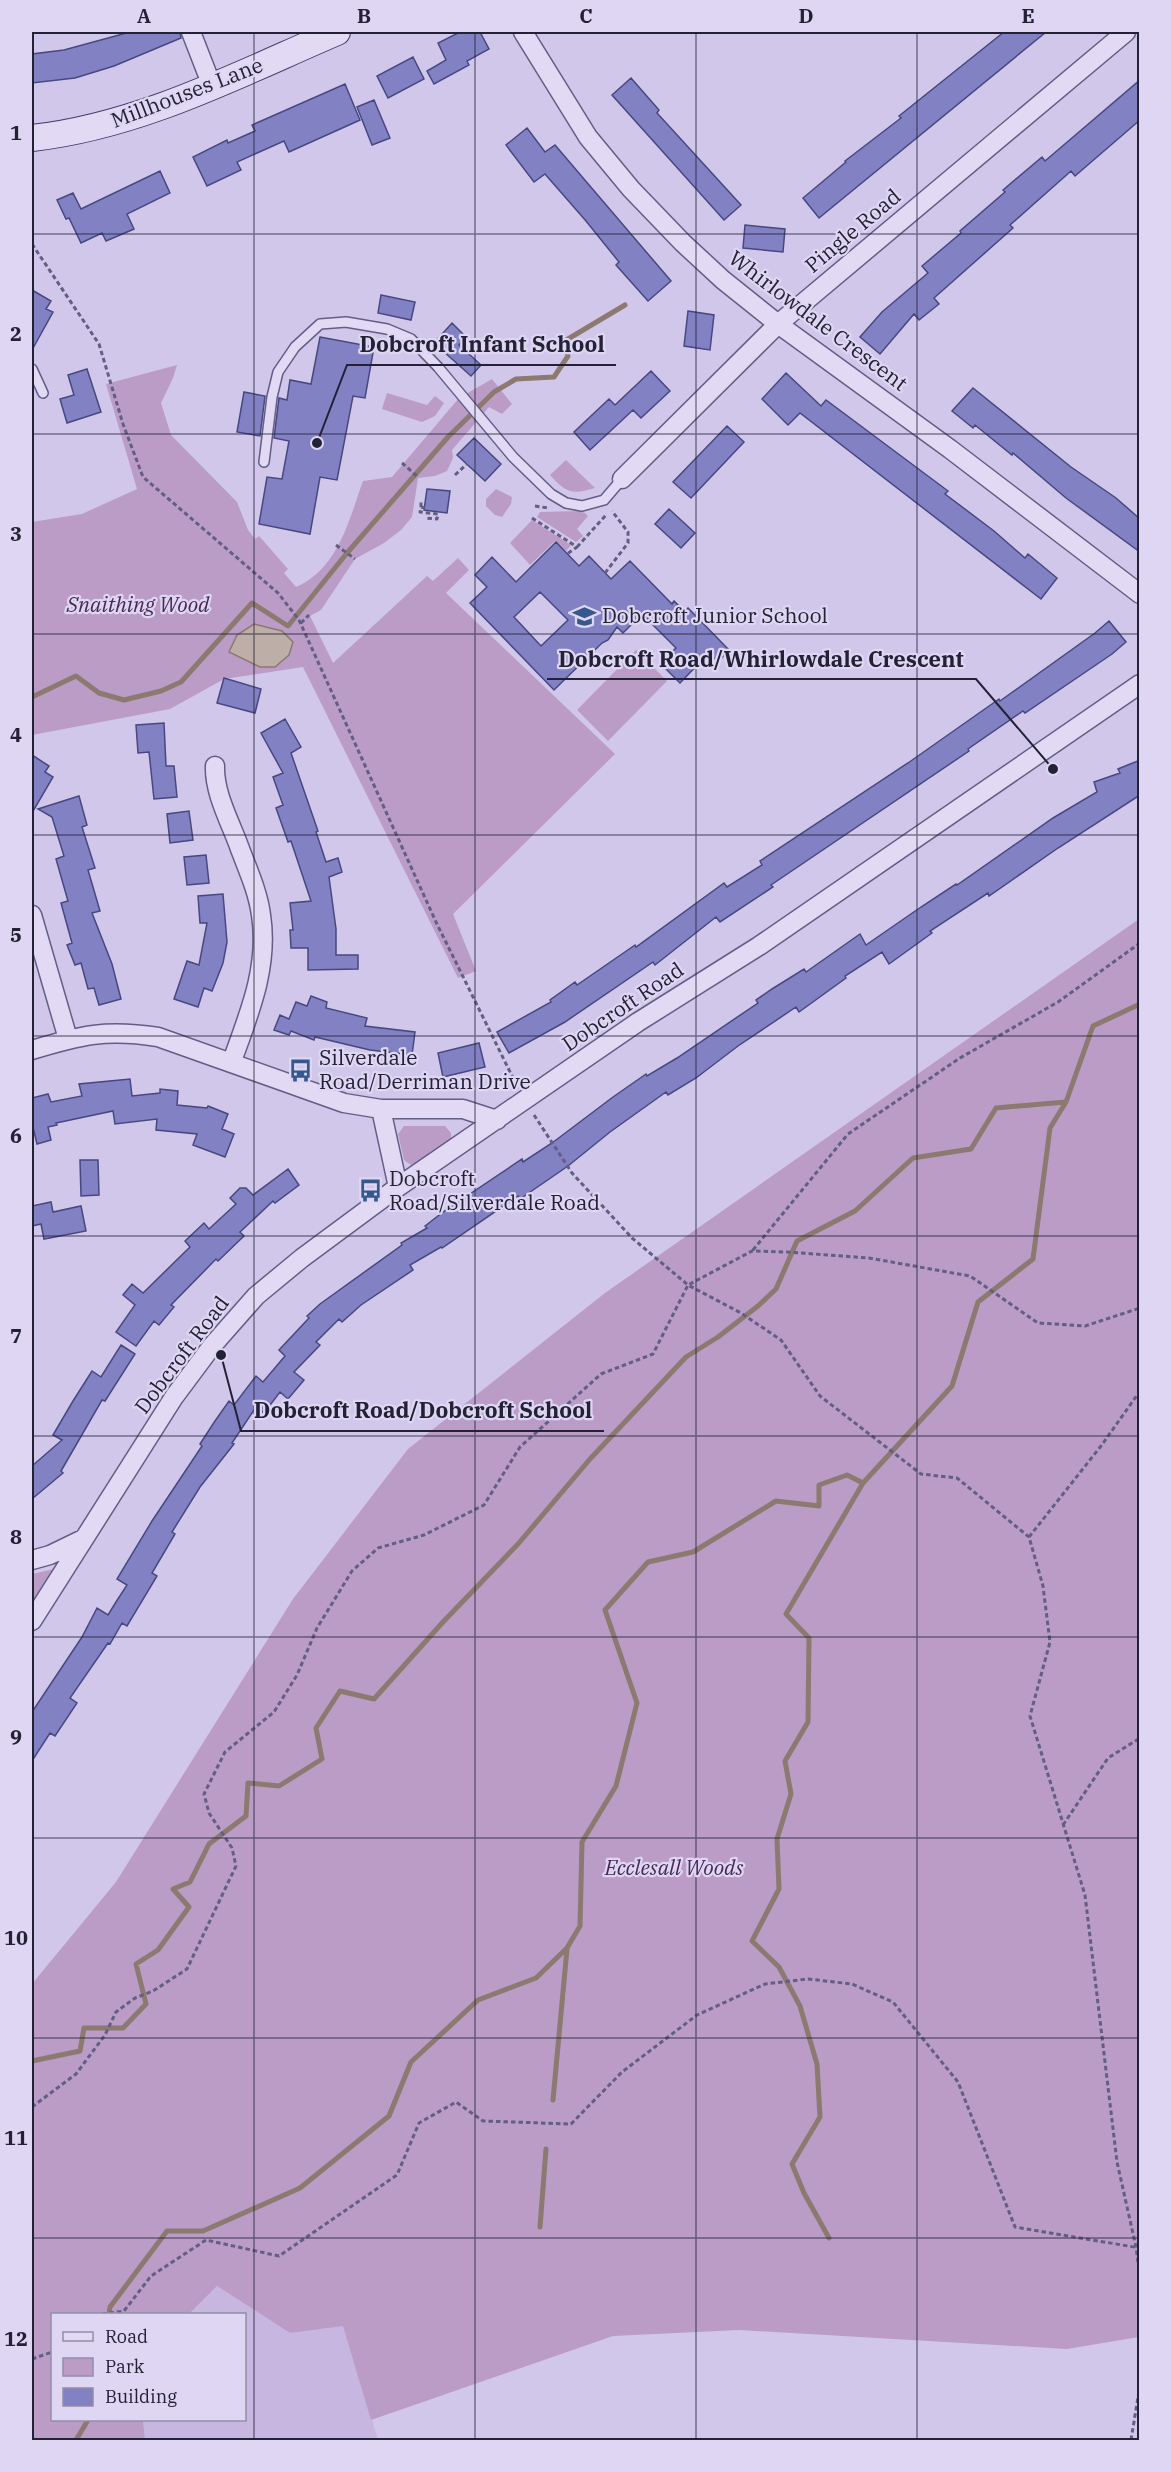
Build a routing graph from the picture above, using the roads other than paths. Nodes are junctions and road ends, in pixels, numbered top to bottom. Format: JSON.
{"nodes":[{"id":1,"x":191,"y":32,"type":"edge"},
{"id":2,"x":337,"y":32,"type":"edge"},
{"id":3,"x":523,"y":32,"type":"edge"},
{"id":4,"x":1126,"y":32,"type":"edge"},
{"id":5,"x":212,"y":86,"type":"junction"},
{"id":6,"x":32,"y":138,"type":"edge"},
{"id":7,"x":778,"y":324,"type":"junction"},
{"id":8,"x":32,"y":369,"type":"edge"},
{"id":9,"x":43,"y":393,"type":"dead end"},
{"id":10,"x":264,"y":462,"type":"dead end"},
{"id":11,"x":622,"y":479,"type":"joint"},
{"id":12,"x":1140,"y":594,"type":"edge"},
{"id":13,"x":1140,"y":684,"type":"edge"},
{"id":14,"x":214,"y":766,"type":"dead end"},
{"id":15,"x":32,"y":915,"type":"edge"},
{"id":16,"x":68,"y":1039,"type":"junction"},
{"id":17,"x":32,"y":1050,"type":"edge"},
{"id":18,"x":232,"y":1062,"type":"junction"},
{"id":19,"x":381,"y":1109,"type":"junction"},
{"id":20,"x":497,"y":1120,"type":"junction"},
{"id":21,"x":398,"y":1187,"type":"junction"},
{"id":22,"x":84,"y":1538,"type":"junction"},
{"id":23,"x":32,"y":1560,"type":"edge"},
{"id":24,"x":32,"y":1621,"type":"edge"}],
"edges":[{"from":1,"to":5,"type":"street"},
{"from":2,"to":5,"type":"street","name":"Millhouses Lane"},
{"from":3,"to":7,"type":"street","name":"Whirlowdale Crescent"},
{"from":4,"to":7,"type":"street","name":"Pingle Road"},
{"from":5,"to":6,"type":"street","name":"Millhouses Lane"},
{"from":7,"to":11,"type":"street","name":"Pingle Road"},
{"from":7,"to":12,"type":"street","name":"Whirlowdale Crescent"},
{"from":8,"to":9,"type":"lane"},
{"from":10,"to":11,"type":"lane"},
{"from":13,"to":20,"type":"street","name":"Dobcroft Road"},
{"from":14,"to":18,"type":"street"},
{"from":15,"to":16,"type":"street"},
{"from":16,"to":17,"type":"street"},
{"from":16,"to":18,"type":"street"},
{"from":18,"to":19,"type":"street"},
{"from":19,"to":20,"type":"street"},
{"from":19,"to":21,"type":"street"},
{"from":20,"to":21,"type":"street","name":"Dobcroft Road"},
{"from":21,"to":22,"type":"street","name":"Dobcroft Road"},
{"from":22,"to":23,"type":"street"},
{"from":22,"to":24,"type":"street","name":"Dobcroft Road"}]}
